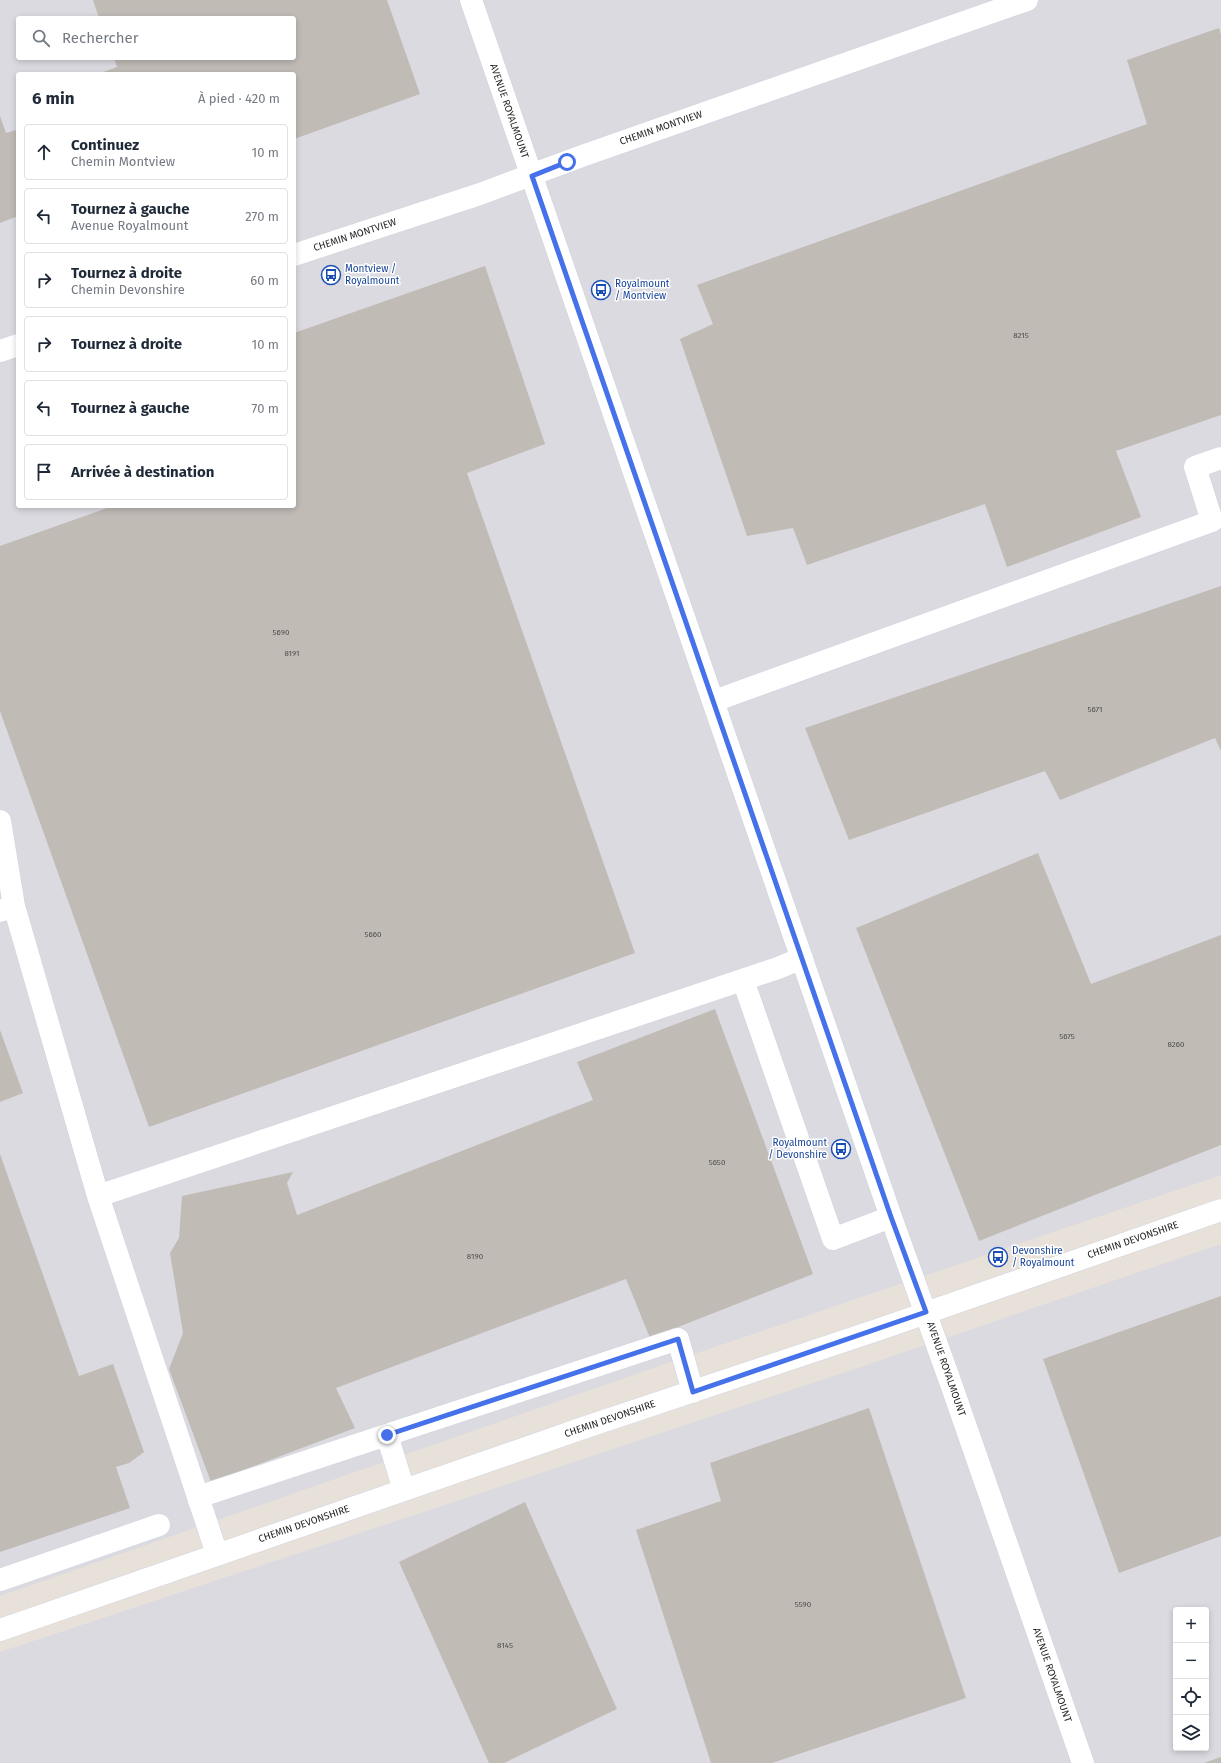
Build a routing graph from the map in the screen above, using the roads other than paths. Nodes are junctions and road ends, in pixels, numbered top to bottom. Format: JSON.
{"nodes":[{"id":1,"x":471,"y":0,"type":"edge"},
{"id":2,"x":1027,"y":0,"type":"edge"},
{"id":3,"x":532,"y":176,"type":"junction"},
{"id":4,"x":296,"y":254,"type":"edge"},
{"id":5,"x":16,"y":346,"type":"edge"},
{"id":6,"x":0,"y":351,"type":"edge"},
{"id":7,"x":1221,"y":458,"type":"edge"},
{"id":8,"x":714,"y":702,"type":"junction"},
{"id":9,"x":0,"y":821,"type":"edge"},
{"id":10,"x":7,"y":908,"type":"edge"},
{"id":11,"x":802,"y":958,"type":"junction"},
{"id":12,"x":743,"y":980,"type":"junction"},
{"id":13,"x":98,"y":1196,"type":"junction"},
{"id":14,"x":1221,"y":1210,"type":"edge"},
{"id":15,"x":891,"y":1217,"type":"junction"},
{"id":16,"x":926,"y":1312,"type":"junction"},
{"id":17,"x":693,"y":1392,"type":"junction"},
{"id":18,"x":387,"y":1435,"type":"junction"},
{"id":19,"x":404,"y":1490,"type":"junction"},
{"id":20,"x":198,"y":1497,"type":"junction"},
{"id":21,"x":159,"y":1525,"type":"dead end"},
{"id":22,"x":217,"y":1554,"type":"junction"},
{"id":23,"x":0,"y":1580,"type":"edge"},
{"id":24,"x":0,"y":1630,"type":"edge"},
{"id":25,"x":1083,"y":1763,"type":"edge"}],
"edges":[{"from":1,"to":3,"type":"street","name":"AVENUE ROYALMOUNT"},
{"from":2,"to":3,"type":"street","name":"CHEMIN MONTVIEW"},
{"from":3,"to":4,"type":"street","name":"CHEMIN MONTVIEW"},
{"from":3,"to":8,"type":"street","name":"AVENUE ROYALMOUNT"},
{"from":5,"to":6,"type":"street"},
{"from":7,"to":8,"type":"street"},
{"from":8,"to":11,"type":"street","name":"AVENUE ROYALMOUNT"},
{"from":9,"to":10,"type":"street"},
{"from":10,"to":13,"type":"street"},
{"from":11,"to":12,"type":"street"},
{"from":11,"to":15,"type":"street","name":"AVENUE ROYALMOUNT"},
{"from":12,"to":13,"type":"street"},
{"from":12,"to":15,"type":"street"},
{"from":13,"to":20,"type":"street"},
{"from":14,"to":16,"type":"street","name":"CHEMIN DEVONSHIRE"},
{"from":15,"to":16,"type":"street","name":"AVENUE ROYALMOUNT"},
{"from":16,"to":17,"type":"street","name":"CHEMIN DEVONSHIRE"},
{"from":16,"to":25,"type":"street","name":"AVENUE ROYALMOUNT"},
{"from":17,"to":18,"type":"street"},
{"from":17,"to":19,"type":"street","name":"CHEMIN DEVONSHIRE"},
{"from":18,"to":19,"type":"street"},
{"from":18,"to":20,"type":"street"},
{"from":19,"to":22,"type":"street","name":"CHEMIN DEVONSHIRE"},
{"from":20,"to":22,"type":"street"},
{"from":21,"to":23,"type":"street"},
{"from":22,"to":24,"type":"street","name":"CHEMIN DEVONSHIRE"}]}
